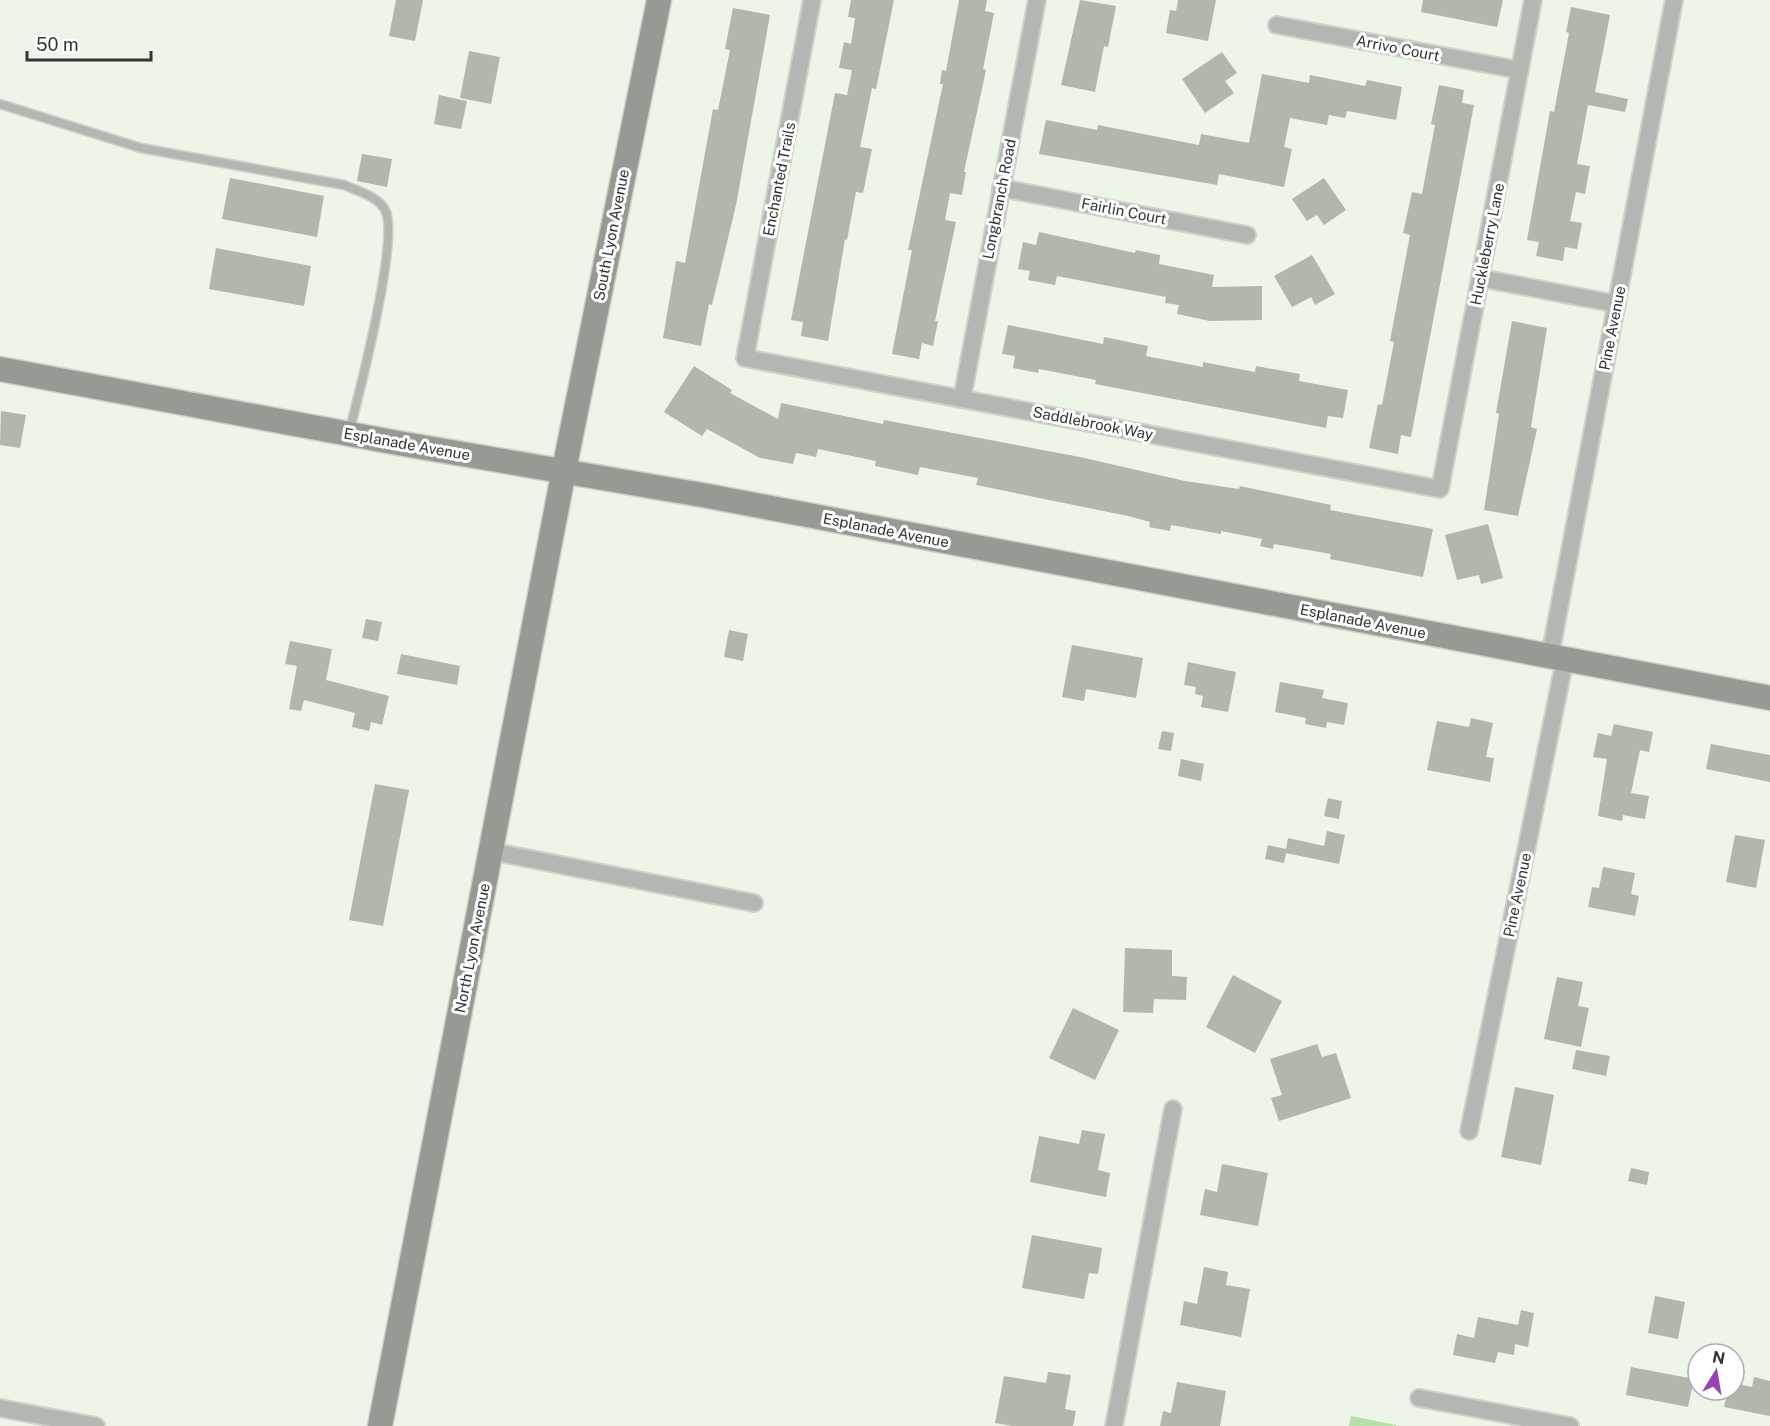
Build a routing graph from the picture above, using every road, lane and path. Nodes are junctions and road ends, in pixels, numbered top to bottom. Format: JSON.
{"nodes":[{"id":1,"x":659,"y":0,"type":"edge"},
{"id":2,"x":813,"y":0,"type":"edge"},
{"id":3,"x":1037,"y":0,"type":"edge"},
{"id":4,"x":1533,"y":0,"type":"edge"},
{"id":5,"x":1674,"y":0,"type":"edge"},
{"id":6,"x":1277,"y":25,"type":"dead end"},
{"id":7,"x":1520,"y":70,"type":"junction"},
{"id":8,"x":0,"y":104,"type":"edge"},
{"id":9,"x":1001,"y":188,"type":"junction"},
{"id":10,"x":1247,"y":235,"type":"dead end"},
{"id":11,"x":1480,"y":278,"type":"junction"},
{"id":12,"x":1617,"y":304,"type":"junction"},
{"id":13,"x":745,"y":358,"type":"joint"},
{"id":14,"x":0,"y":369,"type":"edge"},
{"id":15,"x":962,"y":399,"type":"junction"},
{"id":16,"x":349,"y":434,"type":"junction"},
{"id":17,"x":564,"y":470,"type":"junction"},
{"id":18,"x":1440,"y":489,"type":"joint"},
{"id":19,"x":1557,"y":658,"type":"junction"},
{"id":20,"x":1770,"y":698,"type":"edge"},
{"id":21,"x":490,"y":851,"type":"junction"},
{"id":22,"x":754,"y":903,"type":"dead end"},
{"id":23,"x":1173,"y":1109,"type":"dead end"},
{"id":24,"x":1469,"y":1131,"type":"dead end"},
{"id":25,"x":1419,"y":1398,"type":"dead end"},
{"id":26,"x":0,"y":1408,"type":"edge"},
{"id":27,"x":96,"y":1426,"type":"edge"},
{"id":28,"x":380,"y":1426,"type":"edge"},
{"id":29,"x":1114,"y":1426,"type":"edge"},
{"id":30,"x":1570,"y":1426,"type":"edge"}],
"edges":[{"from":1,"to":17,"type":"main road","name":"South Lyon Avenue"},
{"from":2,"to":13,"type":"street","name":"Enchanted Trails"},
{"from":3,"to":9,"type":"street","name":"Longbranch Road"},
{"from":4,"to":7,"type":"street","name":"Huckleberry Lane"},
{"from":5,"to":12,"type":"street","name":"Pine Avenue"},
{"from":6,"to":7,"type":"street","name":"Arrivo Court"},
{"from":7,"to":11,"type":"street","name":"Huckleberry Lane"},
{"from":8,"to":16,"type":"lane"},
{"from":9,"to":10,"type":"street","name":"Fairlin Court"},
{"from":9,"to":15,"type":"street","name":"Longbranch Road"},
{"from":11,"to":12,"type":"street"},
{"from":11,"to":18,"type":"street","name":"Huckleberry Lane"},
{"from":12,"to":19,"type":"street","name":"Pine Avenue"},
{"from":13,"to":15,"type":"street","name":"Saddlebrook Way"},
{"from":14,"to":16,"type":"main road","name":"Esplanade Avenue"},
{"from":15,"to":18,"type":"street","name":"Saddlebrook Way"},
{"from":16,"to":17,"type":"main road","name":"Esplanade Avenue"},
{"from":17,"to":19,"type":"main road","name":"Esplanade Avenue"},
{"from":17,"to":21,"type":"main road","name":"North Lyon Avenue"},
{"from":19,"to":20,"type":"main road","name":"Esplanade Avenue"},
{"from":19,"to":24,"type":"street","name":"Pine Avenue"},
{"from":21,"to":22,"type":"street"},
{"from":21,"to":28,"type":"main road","name":"North Lyon Avenue"},
{"from":23,"to":29,"type":"street"},
{"from":25,"to":30,"type":"street"},
{"from":26,"to":27,"type":"street"}]}
